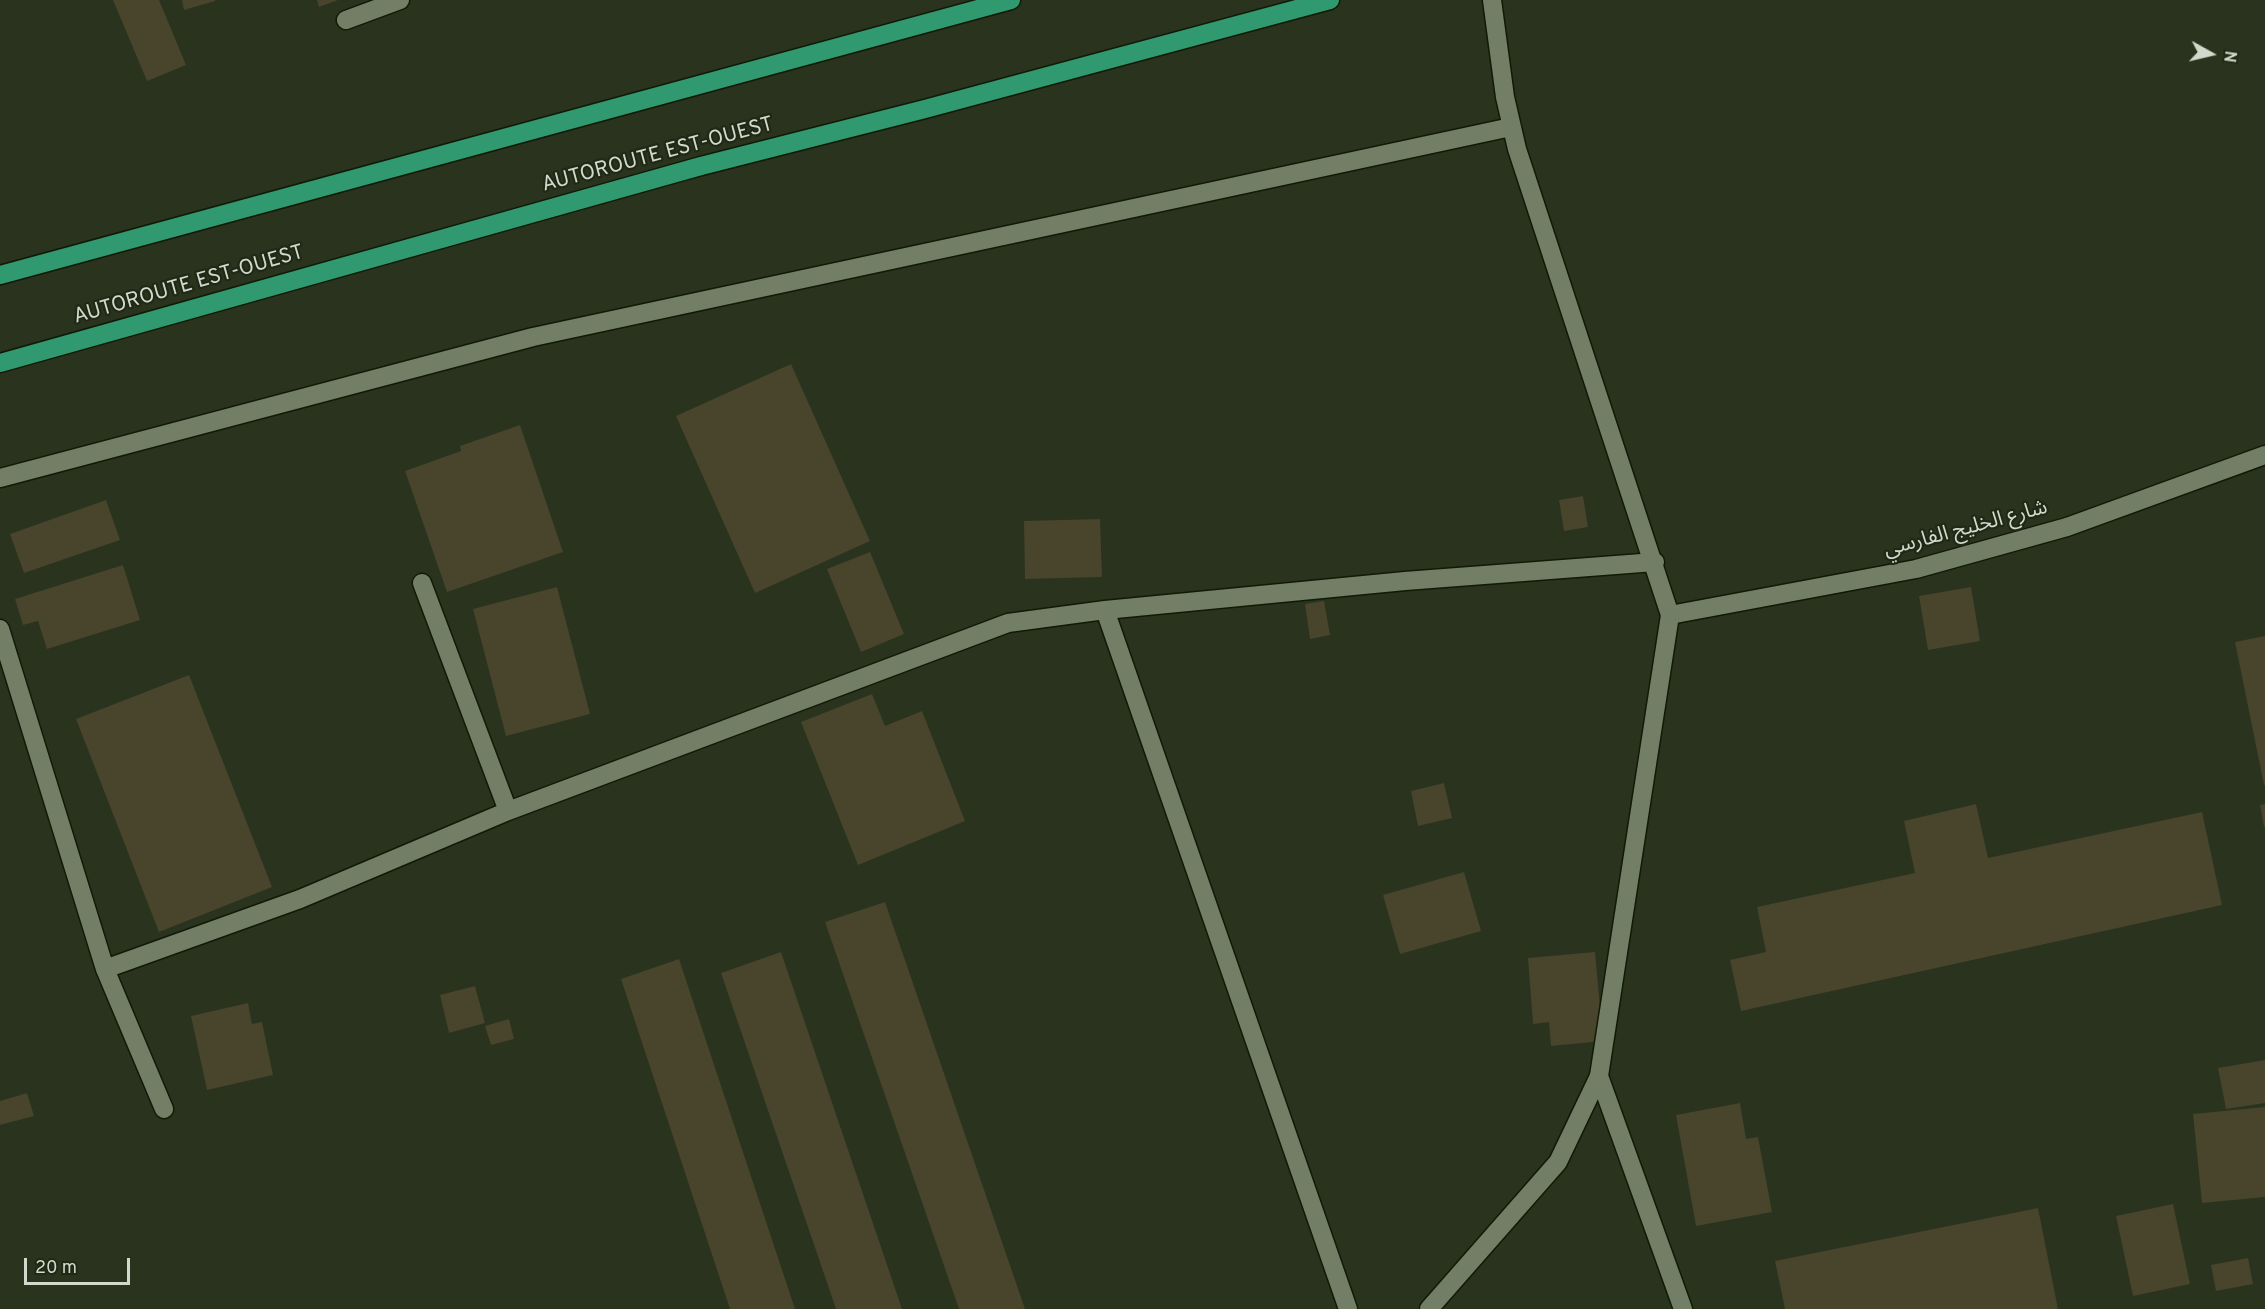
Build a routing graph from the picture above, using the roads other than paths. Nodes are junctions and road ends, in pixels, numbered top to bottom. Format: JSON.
{"nodes":[{"id":1,"x":400,"y":0,"type":"edge"},
{"id":2,"x":1011,"y":0,"type":"edge"},
{"id":3,"x":1330,"y":0,"type":"edge"},
{"id":4,"x":1492,"y":0,"type":"edge"},
{"id":5,"x":346,"y":20,"type":"dead end"},
{"id":6,"x":1511,"y":127,"type":"junction"},
{"id":7,"x":0,"y":275,"type":"edge"},
{"id":8,"x":0,"y":363,"type":"edge"},
{"id":9,"x":2265,"y":455,"type":"edge"},
{"id":10,"x":0,"y":478,"type":"edge"},
{"id":11,"x":1654,"y":562,"type":"junction"},
{"id":12,"x":422,"y":583,"type":"dead end"},
{"id":13,"x":1105,"y":610,"type":"junction"},
{"id":14,"x":1670,"y":615,"type":"junction"},
{"id":15,"x":0,"y":629,"type":"edge"},
{"id":16,"x":508,"y":811,"type":"junction"},
{"id":17,"x":105,"y":969,"type":"junction"},
{"id":18,"x":1599,"y":1076,"type":"junction"},
{"id":19,"x":164,"y":1109,"type":"dead end"},
{"id":20,"x":1348,"y":1309,"type":"edge"},
{"id":21,"x":1429,"y":1309,"type":"edge"},
{"id":22,"x":1683,"y":1309,"type":"edge"}],
"edges":[{"from":1,"to":5,"type":"street"},
{"from":2,"to":7,"type":"highway"},
{"from":3,"to":8,"type":"highway","name":"AUTOROUTE EST-OUEST"},
{"from":4,"to":6,"type":"street"},
{"from":6,"to":10,"type":"street"},
{"from":6,"to":11,"type":"street"},
{"from":9,"to":14,"type":"street","name":"شارع الخليج الفارسي"},
{"from":11,"to":13,"type":"street"},
{"from":11,"to":14,"type":"street"},
{"from":12,"to":16,"type":"street"},
{"from":13,"to":16,"type":"street"},
{"from":13,"to":20,"type":"street"},
{"from":14,"to":18,"type":"street"},
{"from":15,"to":17,"type":"street"},
{"from":16,"to":17,"type":"street"},
{"from":17,"to":19,"type":"street"},
{"from":18,"to":21,"type":"street"},
{"from":18,"to":22,"type":"street"}]}
